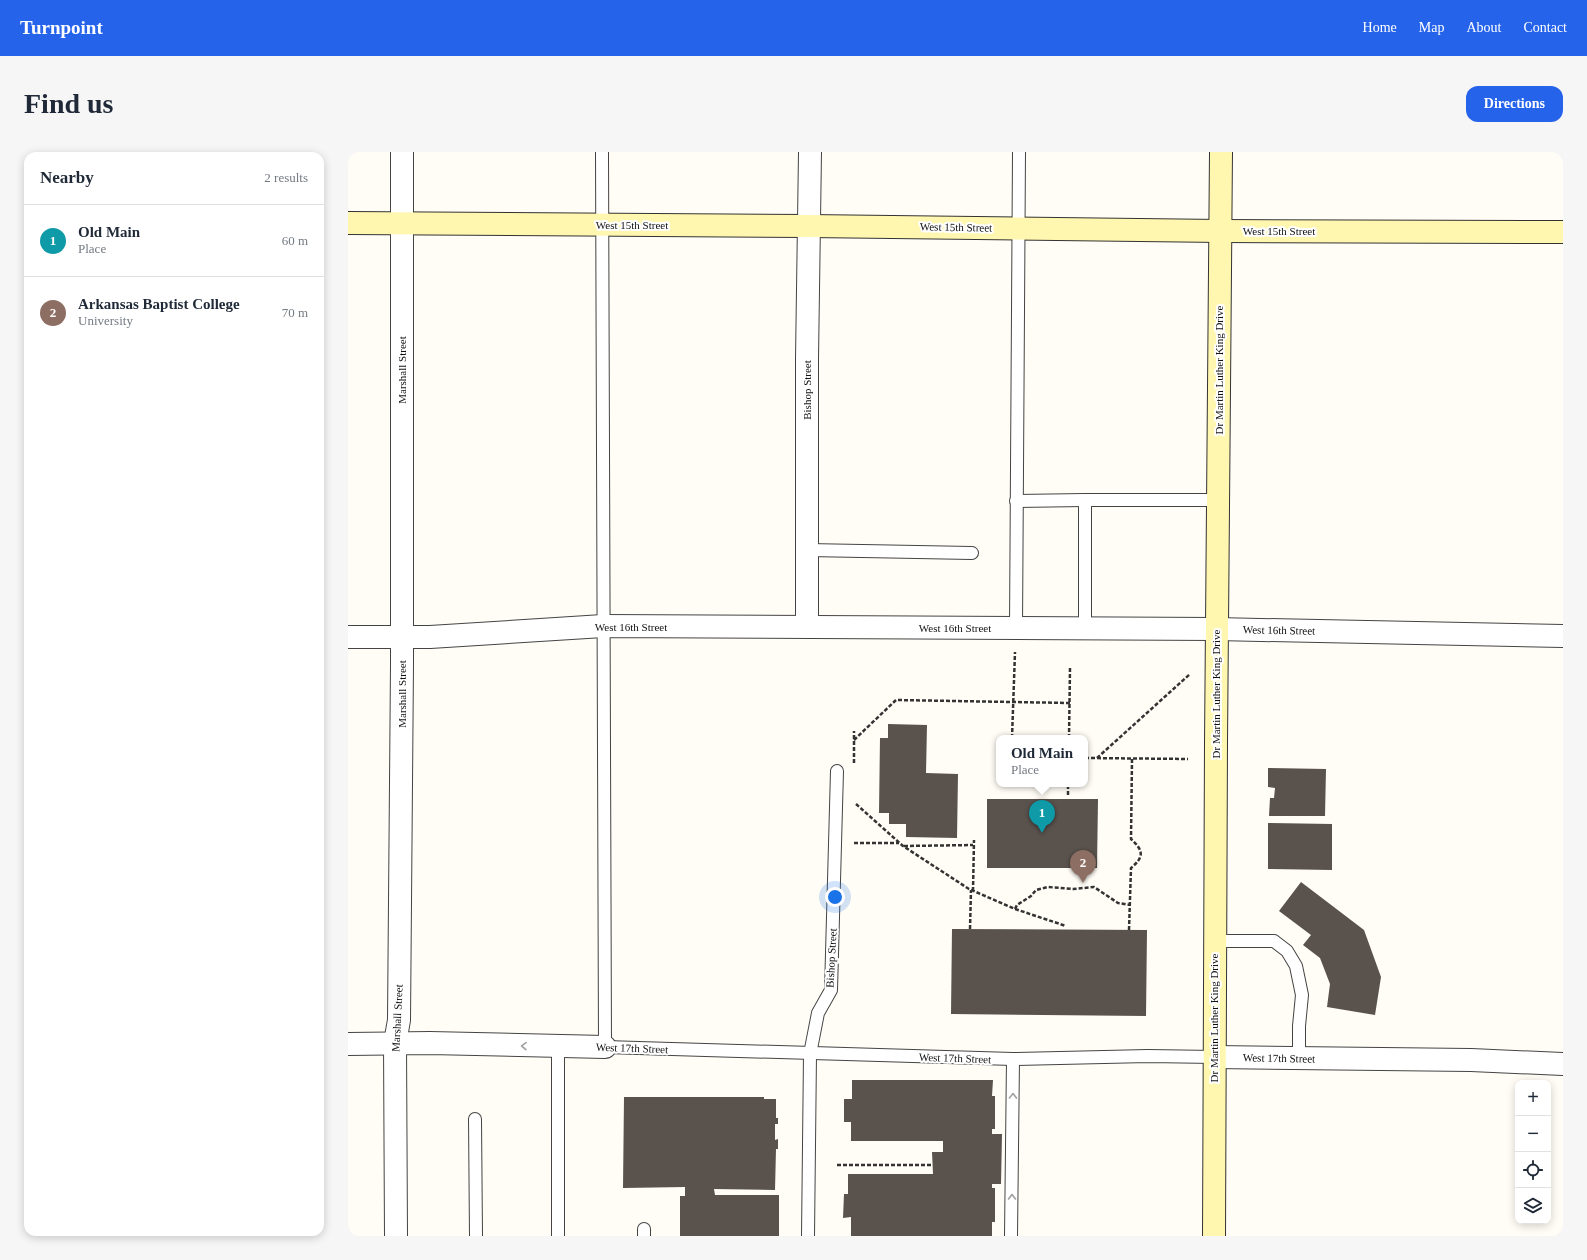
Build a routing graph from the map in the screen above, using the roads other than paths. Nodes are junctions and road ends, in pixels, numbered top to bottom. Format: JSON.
{"nodes":[{"id":1,"x":402,"y":152,"type":"edge"},
{"id":2,"x":602,"y":152,"type":"edge"},
{"id":3,"x":810,"y":152,"type":"edge"},
{"id":4,"x":1019,"y":152,"type":"edge"},
{"id":5,"x":1221,"y":152,"type":"edge"},
{"id":6,"x":348,"y":223,"type":"edge"},
{"id":7,"x":402,"y":224,"type":"junction"},
{"id":8,"x":602,"y":225,"type":"junction"},
{"id":9,"x":808,"y":226,"type":"junction"},
{"id":10,"x":1018,"y":228,"type":"junction"},
{"id":11,"x":1221,"y":231,"type":"junction"},
{"id":12,"x":1563,"y":232,"type":"edge"},
{"id":13,"x":1016,"y":500,"type":"junction"},
{"id":14,"x":1085,"y":500,"type":"junction"},
{"id":15,"x":1218,"y":500,"type":"junction"},
{"id":16,"x":807,"y":550,"type":"junction"},
{"id":17,"x":972,"y":553,"type":"dead end"},
{"id":18,"x":603,"y":626,"type":"junction"},
{"id":19,"x":807,"y":627,"type":"junction"},
{"id":20,"x":1016,"y":628,"type":"junction"},
{"id":21,"x":1085,"y":628,"type":"junction"},
{"id":22,"x":1216,"y":629,"type":"junction"},
{"id":23,"x":402,"y":636,"type":"junction"},
{"id":24,"x":1563,"y":636,"type":"edge"},
{"id":25,"x":348,"y":637,"type":"edge"},
{"id":26,"x":837,"y":771,"type":"dead end"},
{"id":27,"x":1215,"y":941,"type":"junction"},
{"id":28,"x":395,"y":1043,"type":"junction"},
{"id":29,"x":348,"y":1044,"type":"edge"},
{"id":30,"x":558,"y":1047,"type":"junction"},
{"id":31,"x":605,"y":1047,"type":"junction"},
{"id":32,"x":810,"y":1054,"type":"junction"},
{"id":33,"x":1215,"y":1057,"type":"junction"},
{"id":34,"x":1299,"y":1059,"type":"junction"},
{"id":35,"x":1013,"y":1060,"type":"junction"},
{"id":36,"x":1563,"y":1064,"type":"edge"},
{"id":37,"x":476,"y":1119,"type":"dead end"},
{"id":38,"x":396,"y":1236,"type":"edge"},
{"id":39,"x":476,"y":1236,"type":"edge"},
{"id":40,"x":558,"y":1236,"type":"edge"},
{"id":41,"x":808,"y":1236,"type":"edge"},
{"id":42,"x":1011,"y":1236,"type":"edge"},
{"id":43,"x":1214,"y":1236,"type":"edge"}],
"edges":[{"from":1,"to":7,"type":"street","name":"Marshall Street"},
{"from":2,"to":8,"type":"lane"},
{"from":3,"to":9,"type":"street","name":"Bishop Street"},
{"from":4,"to":10,"type":"lane"},
{"from":5,"to":11,"type":"street","name":"Dr Martin Luther King Drive"},
{"from":6,"to":7,"type":"street","name":"West 15th Street"},
{"from":7,"to":8,"type":"street","name":"West 15th Street"},
{"from":7,"to":23,"type":"street","name":"Marshall Street"},
{"from":8,"to":9,"type":"street","name":"West 15th Street"},
{"from":8,"to":18,"type":"lane"},
{"from":9,"to":10,"type":"street","name":"West 15th Street"},
{"from":9,"to":16,"type":"street","name":"Bishop Street"},
{"from":10,"to":11,"type":"street","name":"West 15th Street"},
{"from":10,"to":13,"type":"lane"},
{"from":11,"to":12,"type":"street","name":"West 15th Street"},
{"from":11,"to":15,"type":"street","name":"Dr Martin Luther King Drive"},
{"from":13,"to":14,"type":"lane"},
{"from":13,"to":20,"type":"lane"},
{"from":14,"to":15,"type":"lane"},
{"from":14,"to":21,"type":"lane"},
{"from":15,"to":22,"type":"street","name":"Dr Martin Luther King Drive"},
{"from":16,"to":17,"type":"lane"},
{"from":16,"to":19,"type":"street","name":"Bishop Street"},
{"from":18,"to":19,"type":"street","name":"West 16th Street"},
{"from":18,"to":23,"type":"street","name":"West 16th Street"},
{"from":18,"to":31,"type":"lane"},
{"from":19,"to":20,"type":"street","name":"West 16th Street"},
{"from":20,"to":21,"type":"street","name":"West 16th Street"},
{"from":21,"to":22,"type":"street","name":"West 16th Street"},
{"from":22,"to":24,"type":"street","name":"West 16th Street"},
{"from":22,"to":27,"type":"street","name":"Dr Martin Luther King Drive"},
{"from":23,"to":25,"type":"street","name":"West 16th Street"},
{"from":23,"to":28,"type":"street","name":"Marshall Street"},
{"from":26,"to":32,"type":"lane","name":"Bishop Street"},
{"from":27,"to":33,"type":"street","name":"Dr Martin Luther King Drive"},
{"from":27,"to":34,"type":"lane"},
{"from":28,"to":29,"type":"street","name":"West 17th Street"},
{"from":30,"to":28,"type":"street","name":"West 17th Street","one_way":true},
{"from":28,"to":38,"type":"street","name":"Marshall Street"},
{"from":30,"to":31,"type":"street","name":"West 17th Street"},
{"from":30,"to":40,"type":"lane"},
{"from":31,"to":32,"type":"lane","name":"West 17th Street"},
{"from":32,"to":35,"type":"lane","name":"West 17th Street"},
{"from":32,"to":41,"type":"lane","name":"Bishop Street"},
{"from":33,"to":34,"type":"street","name":"West 17th Street"},
{"from":33,"to":35,"type":"lane","name":"West 17th Street"},
{"from":33,"to":43,"type":"street","name":"Dr Martin Luther King Drive"},
{"from":34,"to":36,"type":"street","name":"West 17th Street"},
{"from":42,"to":35,"type":"lane","one_way":true},
{"from":37,"to":39,"type":"lane"}]}
